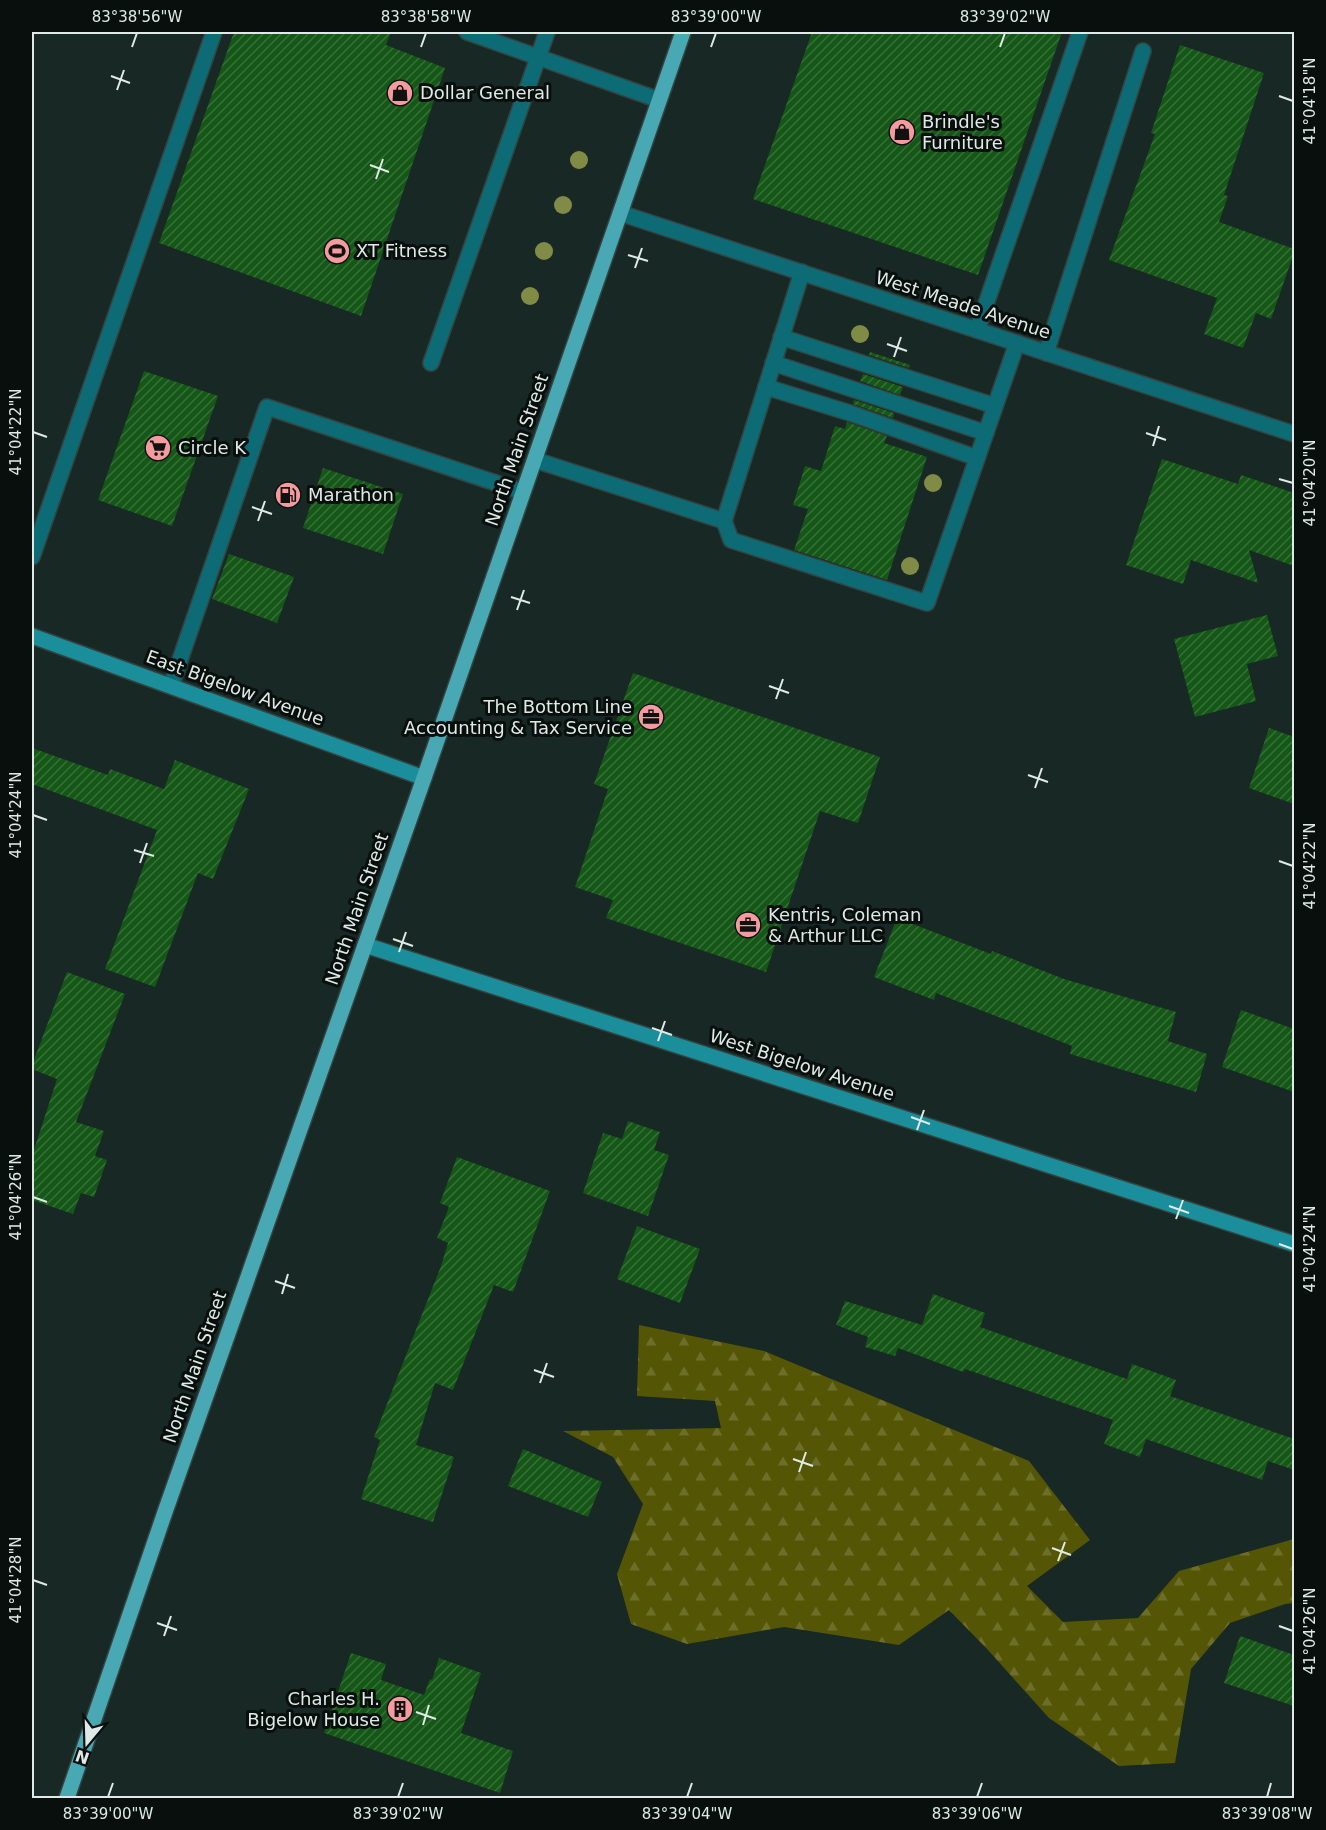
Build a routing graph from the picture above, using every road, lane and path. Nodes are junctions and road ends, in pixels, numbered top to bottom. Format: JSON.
{"nodes":[{"id":1,"x":214,"y":32,"type":"edge"},
{"id":2,"x":467,"y":32,"type":"edge"},
{"id":3,"x":547,"y":32,"type":"edge"},
{"id":4,"x":683,"y":32,"type":"edge"},
{"id":5,"x":1080,"y":32,"type":"edge"},
{"id":6,"x":1143,"y":51,"type":"dead end"},
{"id":7,"x":539,"y":57,"type":"junction"},
{"id":8,"x":659,"y":100,"type":"junction"},
{"id":9,"x":620,"y":213,"type":"junction"},
{"id":10,"x":802,"y":272,"type":"junction"},
{"id":11,"x":977,"y":330,"type":"junction"},
{"id":12,"x":781,"y":337,"type":"junction"},
{"id":13,"x":1017,"y":343,"type":"junction"},
{"id":14,"x":1046,"y":353,"type":"junction"},
{"id":15,"x":431,"y":363,"type":"dead end"},
{"id":16,"x":773,"y":363,"type":"junction"},
{"id":17,"x":766,"y":387,"type":"junction"},
{"id":18,"x":995,"y":406,"type":"junction"},
{"id":19,"x":986,"y":433,"type":"junction"},
{"id":20,"x":1294,"y":434,"type":"edge"},
{"id":21,"x":977,"y":458,"type":"junction"},
{"id":22,"x":535,"y":460,"type":"junction"},
{"id":23,"x":523,"y":492,"type":"junction"},
{"id":24,"x":724,"y":521,"type":"junction"},
{"id":25,"x":32,"y":557,"type":"edge"},
{"id":26,"x":32,"y":636,"type":"edge"},
{"id":27,"x":171,"y":686,"type":"junction"},
{"id":28,"x":424,"y":778,"type":"junction"},
{"id":29,"x":365,"y":945,"type":"junction"},
{"id":30,"x":1294,"y":1244,"type":"edge"},
{"id":31,"x":67,"y":1798,"type":"edge"}],
"edges":[{"from":1,"to":25,"type":"street"},
{"from":2,"to":7,"type":"street"},
{"from":3,"to":7,"type":"street"},
{"from":4,"to":8,"type":"main road","name":"North Main Street"},
{"from":5,"to":11,"type":"street"},
{"from":6,"to":14,"type":"street"},
{"from":7,"to":8,"type":"street"},
{"from":7,"to":15,"type":"street"},
{"from":8,"to":9,"type":"main road","name":"North Main Street"},
{"from":9,"to":10,"type":"street","name":"West Meade Avenue"},
{"from":9,"to":22,"type":"main road","name":"North Main Street"},
{"from":10,"to":11,"type":"street","name":"West Meade Avenue"},
{"from":10,"to":12,"type":"street"},
{"from":11,"to":13,"type":"street","name":"West Meade Avenue"},
{"from":12,"to":16,"type":"street"},
{"from":12,"to":18,"type":"street"},
{"from":13,"to":14,"type":"street","name":"West Meade Avenue"},
{"from":13,"to":18,"type":"street"},
{"from":14,"to":20,"type":"street","name":"West Meade Avenue"},
{"from":16,"to":17,"type":"street"},
{"from":16,"to":19,"type":"street"},
{"from":17,"to":21,"type":"street"},
{"from":17,"to":24,"type":"street"},
{"from":18,"to":19,"type":"street"},
{"from":19,"to":21,"type":"street"},
{"from":21,"to":24,"type":"street"},
{"from":22,"to":23,"type":"main road","name":"North Main Street"},
{"from":22,"to":24,"type":"street"},
{"from":23,"to":27,"type":"street"},
{"from":23,"to":28,"type":"main road","name":"North Main Street"},
{"from":26,"to":27,"type":"main road","name":"East Bigelow Avenue"},
{"from":27,"to":28,"type":"main road","name":"East Bigelow Avenue"},
{"from":28,"to":29,"type":"main road","name":"North Main Street"},
{"from":29,"to":30,"type":"main road","name":"West Bigelow Avenue"},
{"from":29,"to":31,"type":"main road","name":"North Main Street"}]}
